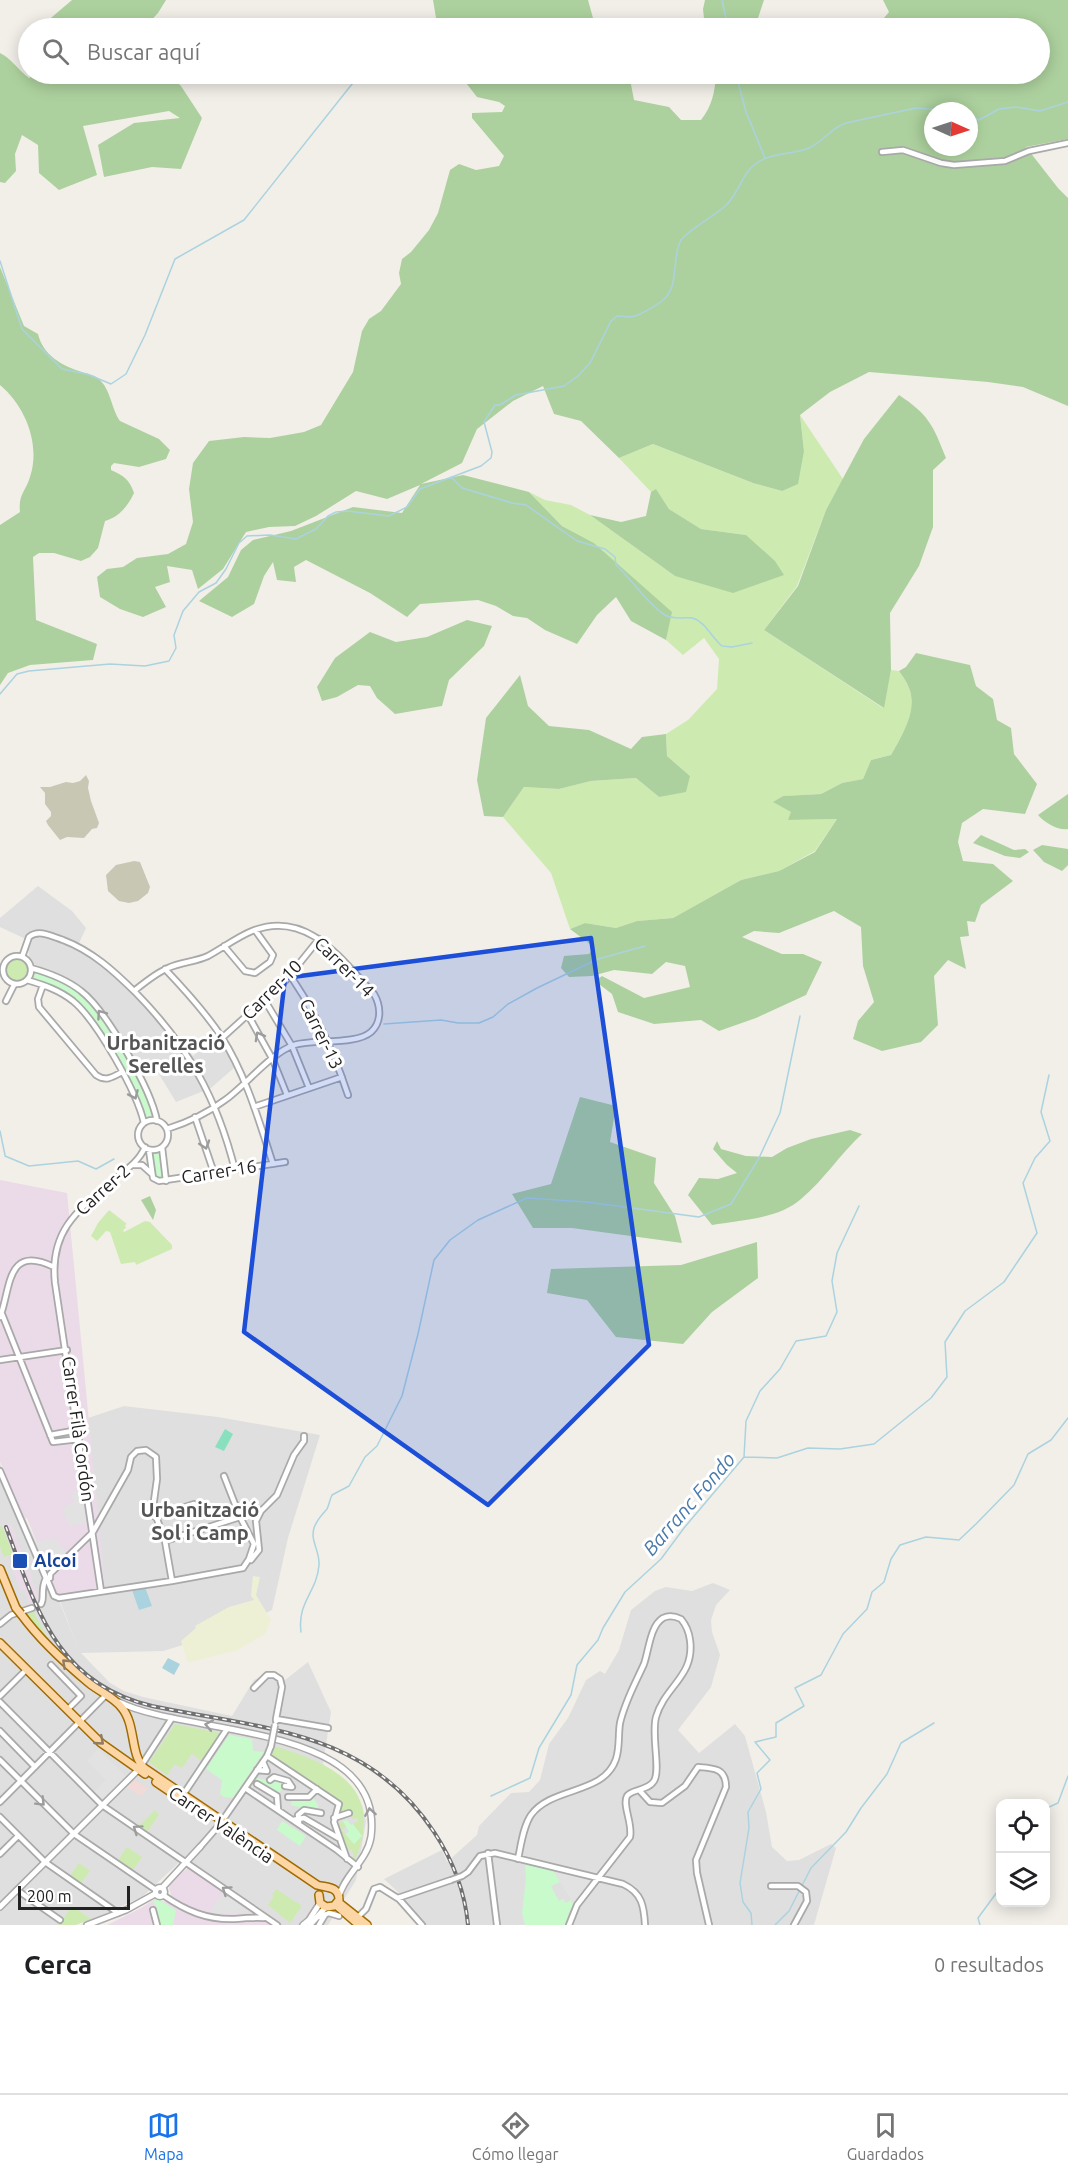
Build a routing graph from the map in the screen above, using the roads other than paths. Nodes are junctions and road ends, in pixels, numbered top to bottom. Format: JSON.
{"nodes":[{"id":1,"x":1068,"y":143,"type":"edge"},
{"id":2,"x":882,"y":152,"type":"dead end"},
{"id":3,"x":255,"y":930,"type":"junction"},
{"id":4,"x":319,"y":939,"type":"junction"},
{"id":5,"x":224,"y":946,"type":"junction"},
{"id":6,"x":22,"y":957,"type":"junction"},
{"id":7,"x":31,"y":968,"type":"junction"},
{"id":8,"x":165,"y":969,"type":"junction"},
{"id":9,"x":290,"y":975,"type":"junction"},
{"id":10,"x":27,"y":980,"type":"junction"},
{"id":11,"x":14,"y":985,"type":"junction"},
{"id":12,"x":43,"y":985,"type":"junction"},
{"id":13,"x":134,"y":992,"type":"junction"},
{"id":14,"x":264,"y":999,"type":"junction"},
{"id":15,"x":6,"y":1000,"type":"dead end"},
{"id":16,"x":248,"y":1015,"type":"junction"},
{"id":17,"x":222,"y":1038,"type":"junction"},
{"id":18,"x":327,"y":1041,"type":"junction"},
{"id":19,"x":292,"y":1046,"type":"junction"},
{"id":20,"x":273,"y":1060,"type":"junction"},
{"id":21,"x":122,"y":1072,"type":"junction"},
{"id":22,"x":342,"y":1077,"type":"junction"},
{"id":23,"x":244,"y":1082,"type":"junction"},
{"id":24,"x":309,"y":1088,"type":"junction"},
{"id":25,"x":287,"y":1095,"type":"junction"},
{"id":26,"x":348,"y":1095,"type":"dead end"},
{"id":27,"x":214,"y":1107,"type":"junction"},
{"id":28,"x":254,"y":1107,"type":"junction"},
{"id":29,"x":195,"y":1117,"type":"junction"},
{"id":30,"x":157,"y":1121,"type":"junction"},
{"id":31,"x":144,"y":1123,"type":"junction"},
{"id":32,"x":167,"y":1129,"type":"junction"},
{"id":33,"x":162,"y":1148,"type":"junction"},
{"id":34,"x":147,"y":1149,"type":"junction"},
{"id":35,"x":285,"y":1162,"type":"dead end"},
{"id":36,"x":273,"y":1164,"type":"junction"},
{"id":37,"x":132,"y":1165,"type":"junction"},
{"id":38,"x":235,"y":1170,"type":"junction"},
{"id":39,"x":214,"y":1173,"type":"junction"},
{"id":40,"x":153,"y":1176,"type":"junction"},
{"id":41,"x":166,"y":1181,"type":"junction"},
{"id":42,"x":54,"y":1267,"type":"junction"},
{"id":43,"x":1,"y":1316,"type":"edge"},
{"id":44,"x":67,"y":1350,"type":"junction"},
{"id":45,"x":20,"y":1357,"type":"junction"},
{"id":46,"x":0,"y":1360,"type":"edge"},
{"id":47,"x":78,"y":1430,"type":"junction"},
{"id":48,"x":50,"y":1435,"type":"junction"},
{"id":49,"x":304,"y":1436,"type":"dead end"},
{"id":50,"x":79,"y":1439,"type":"junction"},
{"id":51,"x":0,"y":1474,"type":"edge"},
{"id":52,"x":224,"y":1476,"type":"dead end"},
{"id":53,"x":194,"y":1504,"type":"dead end"},
{"id":54,"x":155,"y":1517,"type":"junction"},
{"id":55,"x":240,"y":1517,"type":"junction"},
{"id":56,"x":93,"y":1532,"type":"junction"},
{"id":57,"x":165,"y":1541,"type":"junction"},
{"id":58,"x":243,"y":1568,"type":"junction"},
{"id":59,"x":0,"y":1569,"type":"edge"},
{"id":60,"x":47,"y":1577,"type":"junction"},
{"id":61,"x":172,"y":1581,"type":"junction"},
{"id":62,"x":3,"y":1585,"type":"edge"},
{"id":63,"x":101,"y":1591,"type":"junction"},
{"id":64,"x":41,"y":1604,"type":"dead end"},
{"id":65,"x":32,"y":1608,"type":"dead end"},
{"id":66,"x":0,"y":1624,"type":"edge"},
{"id":67,"x":0,"y":1643,"type":"edge"},
{"id":68,"x":51,"y":1665,"type":"dead end"},
{"id":69,"x":27,"y":1669,"type":"junction"},
{"id":70,"x":254,"y":1688,"type":"dead end"},
{"id":71,"x":0,"y":1696,"type":"edge"},
{"id":72,"x":109,"y":1697,"type":"junction"},
{"id":73,"x":0,"y":1702,"type":"edge"},
{"id":74,"x":67,"y":1710,"type":"junction"},
{"id":75,"x":172,"y":1718,"type":"junction"},
{"id":76,"x":80,"y":1722,"type":"junction"},
{"id":77,"x":276,"y":1722,"type":"junction"},
{"id":78,"x":328,"y":1728,"type":"dead end"},
{"id":79,"x":227,"y":1729,"type":"junction"},
{"id":80,"x":0,"y":1731,"type":"edge"},
{"id":81,"x":136,"y":1750,"type":"junction"},
{"id":82,"x":49,"y":1753,"type":"junction"},
{"id":83,"x":267,"y":1756,"type":"junction"},
{"id":84,"x":121,"y":1757,"type":"junction"},
{"id":85,"x":0,"y":1760,"type":"edge"},
{"id":86,"x":263,"y":1762,"type":"junction"},
{"id":87,"x":35,"y":1767,"type":"junction"},
{"id":88,"x":140,"y":1768,"type":"junction"},
{"id":89,"x":257,"y":1770,"type":"junction"},
{"id":90,"x":294,"y":1773,"type":"junction"},
{"id":91,"x":273,"y":1778,"type":"dead end"},
{"id":92,"x":288,"y":1780,"type":"junction"},
{"id":93,"x":21,"y":1781,"type":"junction"},
{"id":94,"x":256,"y":1784,"type":"dead end"},
{"id":95,"x":284,"y":1786,"type":"dead end"},
{"id":96,"x":245,"y":1788,"type":"junction"},
{"id":97,"x":317,"y":1790,"type":"junction"},
{"id":98,"x":640,"y":1791,"type":"junction"},
{"id":99,"x":183,"y":1795,"type":"junction"},
{"id":100,"x":288,"y":1797,"type":"dead end"},
{"id":101,"x":0,"y":1802,"type":"edge"},
{"id":102,"x":102,"y":1805,"type":"junction"},
{"id":103,"x":278,"y":1810,"type":"junction"},
{"id":104,"x":321,"y":1813,"type":"dead end"},
{"id":105,"x":349,"y":1813,"type":"dead end"},
{"id":106,"x":0,"y":1817,"type":"edge"},
{"id":107,"x":334,"y":1818,"type":"junction"},
{"id":108,"x":297,"y":1821,"type":"junction"},
{"id":109,"x":221,"y":1823,"type":"junction"},
{"id":110,"x":74,"y":1834,"type":"junction"},
{"id":111,"x":18,"y":1836,"type":"junction"},
{"id":112,"x":341,"y":1841,"type":"junction"},
{"id":113,"x":200,"y":1847,"type":"joint"},
{"id":114,"x":337,"y":1850,"type":"junction"},
{"id":115,"x":488,"y":1853,"type":"junction"},
{"id":116,"x":0,"y":1854,"type":"edge"},
{"id":117,"x":347,"y":1859,"type":"junction"},
{"id":118,"x":518,"y":1859,"type":"junction"},
{"id":119,"x":45,"y":1862,"type":"junction"},
{"id":120,"x":185,"y":1862,"type":"junction"},
{"id":121,"x":357,"y":1867,"type":"junction"},
{"id":122,"x":599,"y":1878,"type":"junction"},
{"id":123,"x":771,"y":1886,"type":"dead end"},
{"id":124,"x":326,"y":1888,"type":"junction"},
{"id":125,"x":17,"y":1890,"type":"junction"},
{"id":126,"x":159,"y":1892,"type":"junction"},
{"id":127,"x":398,"y":1898,"type":"junction"},
{"id":128,"x":338,"y":1901,"type":"junction"},
{"id":129,"x":323,"y":1905,"type":"junction"},
{"id":130,"x":0,"y":1907,"type":"edge"},
{"id":131,"x":253,"y":1909,"type":"junction"},
{"id":132,"x":153,"y":1910,"type":"dead end"},
{"id":133,"x":118,"y":1913,"type":"junction"},
{"id":134,"x":339,"y":1916,"type":"dead end"},
{"id":135,"x":249,"y":1918,"type":"junction"},
{"id":136,"x":267,"y":1919,"type":"junction"},
{"id":137,"x":60,"y":1920,"type":"dead end"},
{"id":138,"x":358,"y":1921,"type":"edge"},
{"id":139,"x":312,"y":1922,"type":"edge"},
{"id":140,"x":275,"y":1924,"type":"edge"},
{"id":141,"x":87,"y":1925,"type":"edge"},
{"id":142,"x":157,"y":1925,"type":"edge"},
{"id":143,"x":303,"y":1925,"type":"edge"},
{"id":144,"x":319,"y":1925,"type":"edge"},
{"id":145,"x":367,"y":1925,"type":"edge"},
{"id":146,"x":422,"y":1925,"type":"edge"},
{"id":147,"x":497,"y":1925,"type":"edge"},
{"id":148,"x":569,"y":1925,"type":"edge"},
{"id":149,"x":645,"y":1925,"type":"edge"},
{"id":150,"x":709,"y":1925,"type":"edge"},
{"id":151,"x":794,"y":1925,"type":"edge"}],
"edges":[{"from":1,"to":2,"type":"street"},
{"from":3,"to":4,"type":"street","name":"Carrer-14"},
{"from":3,"to":5,"type":"street","name":"Carrer-14"},
{"from":3,"to":5,"type":"street"},
{"from":4,"to":9,"type":"street","name":"Carrer-10"},
{"from":4,"to":18,"type":"street","name":"Carrer-14"},
{"from":5,"to":8,"type":"street","name":"Carrer-14"},
{"from":6,"to":7,"type":"street"},
{"from":6,"to":11,"type":"street"},
{"from":6,"to":13,"type":"street"},
{"from":7,"to":10,"type":"street"},
{"from":30,"to":7,"type":"street","one_way":true},
{"from":8,"to":13,"type":"street","name":"Carrer-14"},
{"from":8,"to":17,"type":"street"},
{"from":9,"to":14,"type":"street","name":"Carrer-10"},
{"from":9,"to":18,"type":"street","name":"Carrer-13"},
{"from":10,"to":11,"type":"street"},
{"from":10,"to":12,"type":"street"},
{"from":11,"to":15,"type":"street"},
{"from":12,"to":21,"type":"street"},
{"from":12,"to":21,"type":"street"},
{"from":13,"to":27,"type":"street"},
{"from":14,"to":16,"type":"street","name":"Carrer-10"},
{"from":14,"to":19,"type":"street"},
{"from":16,"to":17,"type":"street","name":"Carrer-10"},
{"from":20,"to":16,"type":"street","one_way":true},
{"from":17,"to":23,"type":"street"},
{"from":18,"to":19,"type":"street","name":"Carrer-14"},
{"from":18,"to":22,"type":"street","name":"Carrer-13"},
{"from":19,"to":20,"type":"street","name":"Carrer-14"},
{"from":19,"to":24,"type":"street"},
{"from":20,"to":23,"type":"street","name":"Carrer-14"},
{"from":20,"to":25,"type":"street"},
{"from":21,"to":31,"type":"street","one_way":true},
{"from":22,"to":24,"type":"street"},
{"from":22,"to":26,"type":"street","name":"Carrer-13"},
{"from":23,"to":27,"type":"street","name":"Carrer-14"},
{"from":23,"to":28,"type":"street"},
{"from":24,"to":25,"type":"street"},
{"from":25,"to":28,"type":"street"},
{"from":27,"to":29,"type":"street","name":"Carrer-14"},
{"from":27,"to":38,"type":"street"},
{"from":28,"to":36,"type":"street"},
{"from":29,"to":32,"type":"street","name":"Carrer-14"},
{"from":29,"to":39,"type":"street","one_way":true},
{"from":30,"to":31,"type":"street"},
{"from":30,"to":32,"type":"street"},
{"from":31,"to":34,"type":"street"},
{"from":32,"to":33,"type":"street"},
{"from":33,"to":34,"type":"street"},
{"from":33,"to":41,"type":"street"},
{"from":34,"to":37,"type":"street","name":"Carrer-2"},
{"from":34,"to":40,"type":"street"},
{"from":35,"to":36,"type":"street","name":"Carrer-16"},
{"from":36,"to":38,"type":"street","name":"Carrer-16"},
{"from":37,"to":40,"type":"street","name":"Carrer-16"},
{"from":37,"to":42,"type":"street","name":"Carrer-2"},
{"from":38,"to":39,"type":"street","name":"Carrer-16"},
{"from":39,"to":41,"type":"street","name":"Carrer-16"},
{"from":40,"to":41,"type":"street","name":"Carrer-16"},
{"from":42,"to":43,"type":"street"},
{"from":42,"to":44,"type":"street","name":"Carrer Filà Cordón"},
{"from":43,"to":45,"type":"street"},
{"from":44,"to":45,"type":"street"},
{"from":44,"to":47,"type":"street","name":"Carrer Filà Cordón"},
{"from":45,"to":46,"type":"street"},
{"from":45,"to":48,"type":"street"},
{"from":47,"to":48,"type":"street"},
{"from":47,"to":50,"type":"street","name":"Carrer Filà Cordón"},
{"from":48,"to":50,"type":"street"},
{"from":49,"to":58,"type":"street"},
{"from":50,"to":56,"type":"street","name":"Carrer Filà Cordón"},
{"from":51,"to":60,"type":"street"},
{"from":52,"to":55,"type":"street"},
{"from":53,"to":54,"type":"street"},
{"from":54,"to":56,"type":"street"},
{"from":54,"to":57,"type":"street"},
{"from":55,"to":57,"type":"street"},
{"from":55,"to":58,"type":"street"},
{"from":56,"to":60,"type":"street"},
{"from":56,"to":63,"type":"street","name":"Carrer Filà Cordón"},
{"from":57,"to":61,"type":"street"},
{"from":58,"to":61,"type":"street"},
{"from":59,"to":62,"type":"main road"},
{"from":60,"to":63,"type":"street"},
{"from":60,"to":64,"type":"street"},
{"from":61,"to":63,"type":"street"},
{"from":72,"to":62,"type":"main road","one_way":true,"bridge":true},
{"from":65,"to":66,"type":"street"},
{"from":67,"to":69,"type":"main road","name":"Carrer València"},
{"from":68,"to":74,"type":"street"},
{"from":69,"to":71,"type":"street"},
{"from":69,"to":74,"type":"main road","name":"Carrer València"},
{"from":70,"to":77,"type":"street"},
{"from":72,"to":75,"type":"street"},
{"from":72,"to":76,"type":"street"},
{"from":72,"to":81,"type":"main road"},
{"from":73,"to":82,"type":"street"},
{"from":74,"to":76,"type":"main road","name":"Carrer València"},
{"from":79,"to":75,"type":"street","one_way":true},
{"from":75,"to":88,"type":"street"},
{"from":76,"to":82,"type":"street"},
{"from":76,"to":84,"type":"main road","name":"Carrer València","one_way":true},
{"from":77,"to":78,"type":"street"},
{"from":77,"to":83,"type":"street","bridge":true},
{"from":79,"to":99,"type":"street"},
{"from":121,"to":79,"type":"street","one_way":true},
{"from":80,"to":87,"type":"street"},
{"from":81,"to":84,"type":"main road"},
{"from":81,"to":88,"type":"main road"},
{"from":82,"to":87,"type":"street"},
{"from":82,"to":102,"type":"street"},
{"from":83,"to":86,"type":"street"},
{"from":83,"to":90,"type":"street"},
{"from":84,"to":88,"type":"main road","name":"Carrer València"},
{"from":85,"to":93,"type":"street"},
{"from":86,"to":89,"type":"street"},
{"from":86,"to":89,"type":"street"},
{"from":87,"to":93,"type":"street"},
{"from":88,"to":99,"type":"main road","name":"Carrer València"},
{"from":88,"to":102,"type":"street"},
{"from":88,"to":109,"type":"main road","name":"Carrer València"},
{"from":89,"to":96,"type":"street"},
{"from":90,"to":92,"type":"street"},
{"from":90,"to":97,"type":"street"},
{"from":91,"to":92,"type":"street"},
{"from":92,"to":95,"type":"street"},
{"from":93,"to":101,"type":"street"},
{"from":93,"to":110,"type":"street","one_way":true},
{"from":94,"to":103,"type":"street"},
{"from":96,"to":103,"type":"street"},
{"from":96,"to":109,"type":"street"},
{"from":97,"to":100,"type":"street"},
{"from":97,"to":107,"type":"street"},
{"from":98,"to":118,"type":"street"},
{"from":98,"to":122,"type":"street"},
{"from":98,"to":150,"type":"street"},
{"from":99,"to":109,"type":"main road","name":"Carrer València"},
{"from":102,"to":110,"type":"street"},
{"from":120,"to":102,"type":"street","one_way":true},
{"from":103,"to":108,"type":"street"},
{"from":104,"to":108,"type":"street"},
{"from":105,"to":107,"type":"street"},
{"from":106,"to":111,"type":"street"},
{"from":107,"to":112,"type":"street"},
{"from":108,"to":112,"type":"street"},
{"from":108,"to":114,"type":"street"},
{"from":109,"to":113,"type":"street"},
{"from":109,"to":124,"type":"main road","name":"Carrer València"},
{"from":109,"to":129,"type":"main road","name":"Carrer València"},
{"from":110,"to":119,"type":"street"},
{"from":110,"to":126,"type":"street"},
{"from":111,"to":116,"type":"street"},
{"from":111,"to":119,"type":"street"},
{"from":112,"to":114,"type":"street"},
{"from":112,"to":117,"type":"street"},
{"from":113,"to":120,"type":"street"},
{"from":114,"to":117,"type":"street"},
{"from":115,"to":118,"type":"street"},
{"from":115,"to":127,"type":"street","bridge":true},
{"from":115,"to":147,"type":"street"},
{"from":117,"to":121,"type":"street"},
{"from":118,"to":122,"type":"street"},
{"from":119,"to":125,"type":"street"},
{"from":119,"to":133,"type":"street"},
{"from":120,"to":126,"type":"street"},
{"from":131,"to":120,"type":"street","one_way":true},
{"from":121,"to":128,"type":"street"},
{"from":122,"to":148,"type":"street"},
{"from":122,"to":149,"type":"street"},
{"from":123,"to":151,"type":"street"},
{"from":124,"to":128,"type":"main road","name":"Carrer València"},
{"from":124,"to":129,"type":"main road"},
{"from":125,"to":130,"type":"street"},
{"from":125,"to":137,"type":"street"},
{"from":126,"to":133,"type":"street"},
{"from":126,"to":135,"type":"street"},
{"from":127,"to":138,"type":"street"},
{"from":127,"to":146,"type":"street"},
{"from":128,"to":129,"type":"main road"},
{"from":128,"to":138,"type":"main road","name":"Carrer València"},
{"from":129,"to":134,"type":"street"},
{"from":129,"to":139,"type":"street"},
{"from":129,"to":143,"type":"street"},
{"from":129,"to":144,"type":"street"},
{"from":131,"to":135,"type":"street"},
{"from":131,"to":136,"type":"street"},
{"from":132,"to":142,"type":"street"},
{"from":133,"to":141,"type":"street"},
{"from":135,"to":136,"type":"street"},
{"from":136,"to":140,"type":"street"},
{"from":138,"to":145,"type":"main road","name":"Carrer València"}]}
